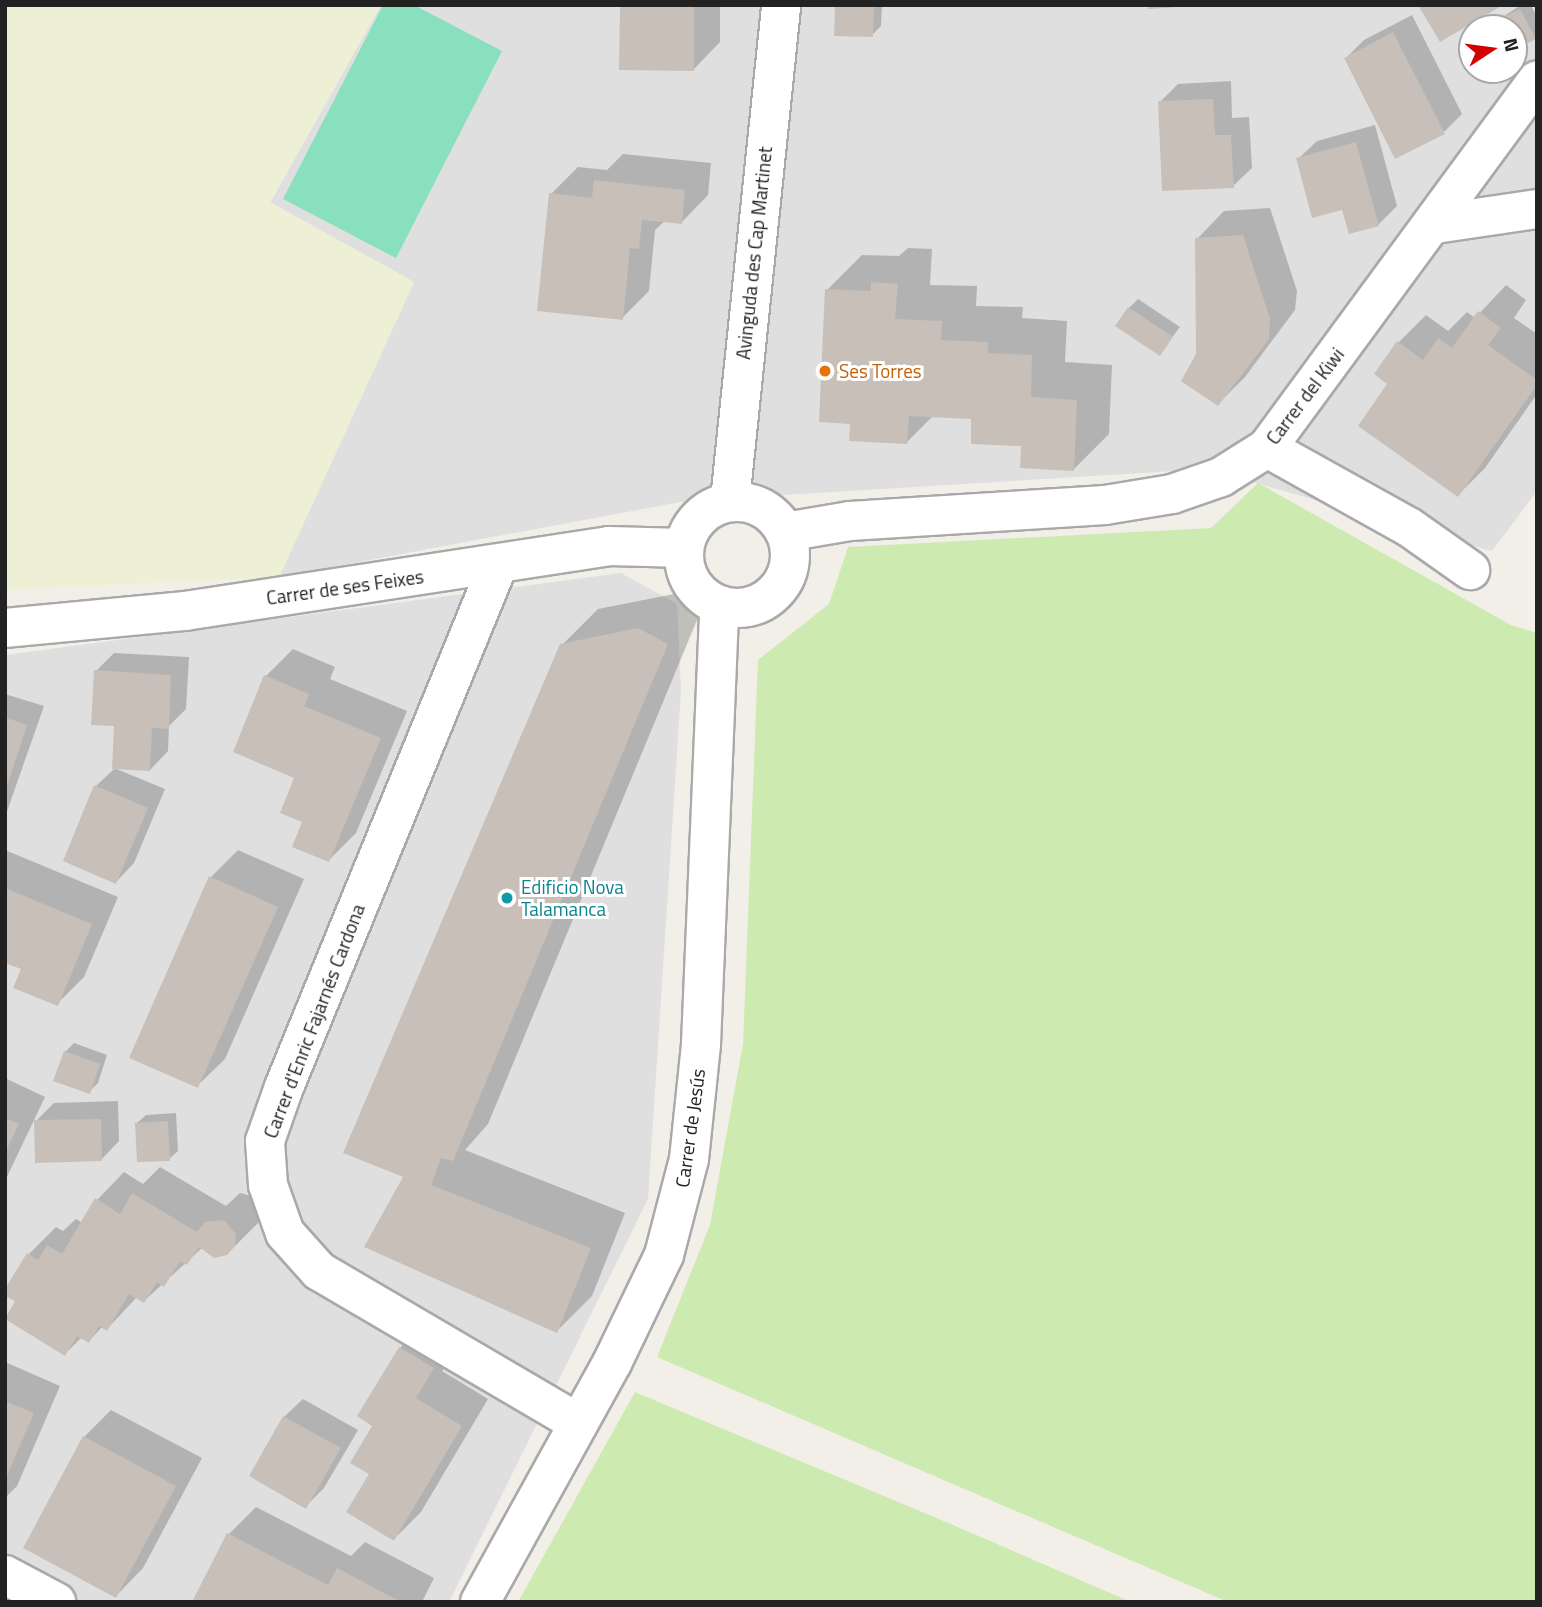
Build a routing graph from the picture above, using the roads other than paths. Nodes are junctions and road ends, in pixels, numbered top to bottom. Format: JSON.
{"nodes":[{"id":1,"x":781,"y":5,"type":"edge"},
{"id":2,"x":1537,"y":82,"type":"edge"},
{"id":3,"x":1537,"y":209,"type":"edge"},
{"id":4,"x":1435,"y":224,"type":"junction"},
{"id":5,"x":1267,"y":448,"type":"junction"},
{"id":6,"x":730,"y":501,"type":"junction"},
{"id":7,"x":785,"y":532,"type":"junction"},
{"id":8,"x":684,"y":548,"type":"junction"},
{"id":9,"x":498,"y":565,"type":"junction"},
{"id":10,"x":1470,"y":570,"type":"dead end"},
{"id":11,"x":719,"y":606,"type":"junction"},
{"id":12,"x":5,"y":628,"type":"edge"},
{"id":13,"x":578,"y":1423,"type":"junction"},
{"id":14,"x":5,"y":1575,"type":"edge"},
{"id":15,"x":56,"y":1602,"type":"edge"},
{"id":16,"x":480,"y":1602,"type":"edge"}],
"edges":[{"from":1,"to":6,"type":"street","name":"Avinguda des Cap Martinet"},
{"from":2,"to":4,"type":"street","name":"Carrer del Kiwi"},
{"from":3,"to":4,"type":"street"},
{"from":4,"to":5,"type":"street","name":"Carrer del Kiwi"},
{"from":5,"to":7,"type":"street","name":"Carrer del Kiwi"},
{"from":5,"to":10,"type":"street"},
{"from":6,"to":7,"type":"street"},
{"from":6,"to":8,"type":"street"},
{"from":7,"to":11,"type":"street"},
{"from":8,"to":9,"type":"street","name":"Carrer de ses Feixes"},
{"from":8,"to":11,"type":"street"},
{"from":9,"to":12,"type":"street","name":"Carrer de ses Feixes"},
{"from":9,"to":13,"type":"street","name":"Carrer d'Enric Fajarnés Cardona"},
{"from":11,"to":13,"type":"street","name":"Carrer de Jesús"},
{"from":13,"to":16,"type":"street","name":"Carrer de Jesús"},
{"from":14,"to":15,"type":"street"}]}
